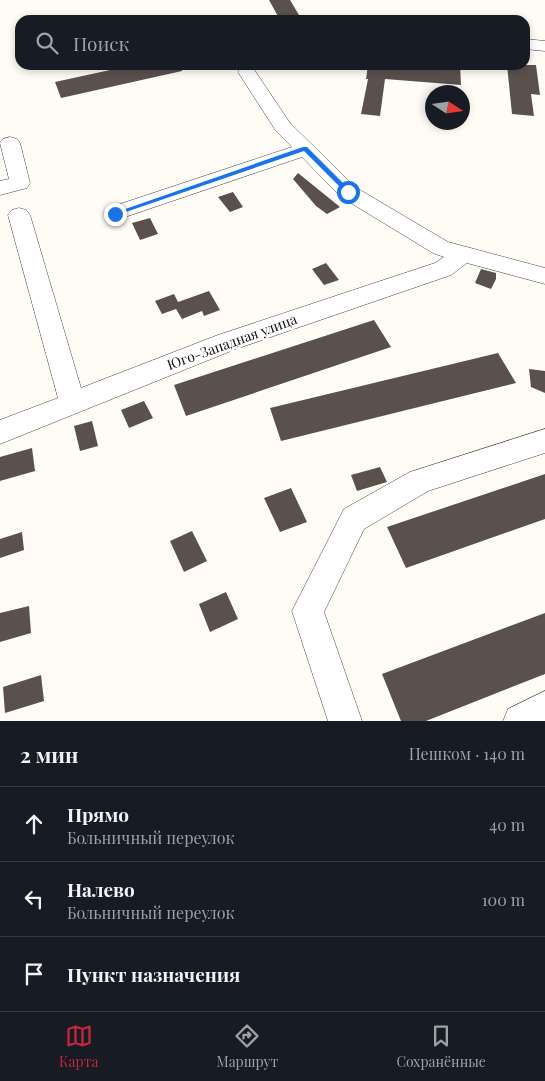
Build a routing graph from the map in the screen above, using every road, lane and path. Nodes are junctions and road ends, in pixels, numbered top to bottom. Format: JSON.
{"nodes":[{"id":1,"x":530,"y":44,"type":"edge"},
{"id":2,"x":545,"y":46,"type":"edge"},
{"id":3,"x":248,"y":72,"type":"dead end"},
{"id":4,"x":10,"y":143,"type":"dead end"},
{"id":5,"x":305,"y":149,"type":"junction"},
{"id":6,"x":0,"y":188,"type":"edge"},
{"id":7,"x":115,"y":214,"type":"dead end"},
{"id":8,"x":19,"y":215,"type":"dead end"},
{"id":9,"x":464,"y":254,"type":"junction"},
{"id":10,"x":545,"y":276,"type":"edge"},
{"id":11,"x":73,"y":404,"type":"junction"},
{"id":12,"x":0,"y":432,"type":"edge"},
{"id":13,"x":545,"y":442,"type":"edge"},
{"id":14,"x":545,"y":708,"type":"edge"},
{"id":15,"x":345,"y":721,"type":"edge"},
{"id":16,"x":520,"y":721,"type":"edge"}],
"edges":[{"from":1,"to":2,"type":"street"},
{"from":3,"to":5,"type":"street"},
{"from":4,"to":6,"type":"street"},
{"from":5,"to":7,"type":"street"},
{"from":5,"to":9,"type":"street"},
{"from":8,"to":11,"type":"street"},
{"from":9,"to":10,"type":"street"},
{"from":9,"to":11,"type":"street","name":"Юго-Западная улица"},
{"from":11,"to":12,"type":"street","name":"Юго-Западная улица"},
{"from":13,"to":15,"type":"street"},
{"from":14,"to":16,"type":"street"}]}
